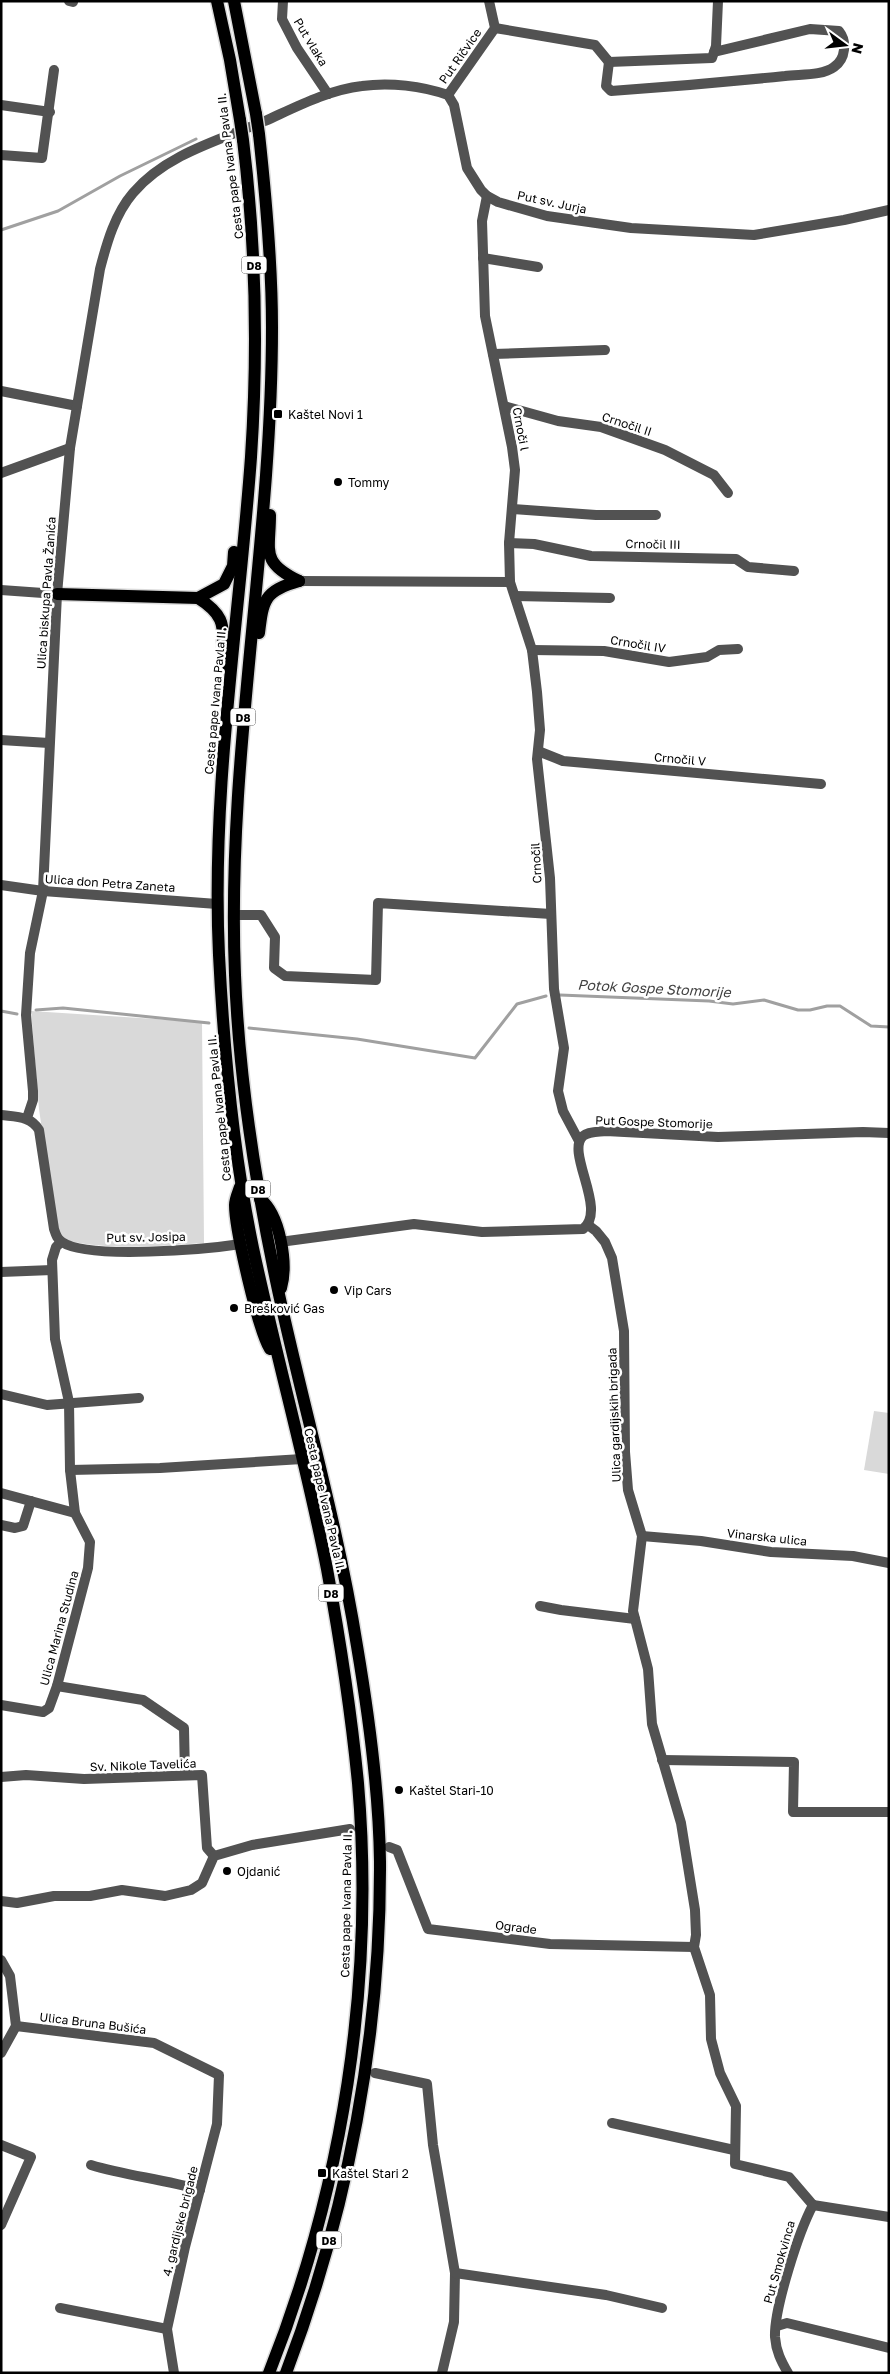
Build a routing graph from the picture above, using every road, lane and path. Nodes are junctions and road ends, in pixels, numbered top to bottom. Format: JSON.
{"nodes":[{"id":1,"x":68,"y":1,"type":"edge"},
{"id":2,"x":217,"y":1,"type":"edge"},
{"id":3,"x":234,"y":1,"type":"edge"},
{"id":4,"x":282,"y":1,"type":"edge"},
{"id":5,"x":489,"y":1,"type":"edge"},
{"id":6,"x":718,"y":1,"type":"edge"},
{"id":7,"x":73,"y":2,"type":"edge"},
{"id":8,"x":495,"y":28,"type":"junction"},
{"id":9,"x":714,"y":52,"type":"junction"},
{"id":10,"x":609,"y":62,"type":"junction"},
{"id":11,"x":54,"y":70,"type":"dead end"},
{"id":12,"x":328,"y":94,"type":"junction"},
{"id":13,"x":448,"y":95,"type":"junction"},
{"id":14,"x":1,"y":105,"type":"edge"},
{"id":15,"x":50,"y":112,"type":"junction"},
{"id":16,"x":237,"y":138,"type":"junction"},
{"id":17,"x":1,"y":155,"type":"edge"},
{"id":18,"x":487,"y":196,"type":"junction"},
{"id":19,"x":889,"y":210,"type":"edge"},
{"id":20,"x":483,"y":258,"type":"junction"},
{"id":21,"x":538,"y":267,"type":"dead end"},
{"id":22,"x":605,"y":350,"type":"dead end"},
{"id":23,"x":493,"y":354,"type":"junction"},
{"id":24,"x":1,"y":391,"type":"edge"},
{"id":25,"x":76,"y":406,"type":"junction"},
{"id":26,"x":504,"y":406,"type":"junction"},
{"id":27,"x":70,"y":448,"type":"junction"},
{"id":28,"x":1,"y":473,"type":"edge"},
{"id":29,"x":728,"y":493,"type":"dead end"},
{"id":30,"x":263,"y":500,"type":"junction"},
{"id":31,"x":513,"y":509,"type":"junction"},
{"id":32,"x":246,"y":515,"type":"junction"},
{"id":33,"x":656,"y":515,"type":"dead end"},
{"id":34,"x":509,"y":543,"type":"junction"},
{"id":35,"x":794,"y":571,"type":"dead end"},
{"id":36,"x":298,"y":580,"type":"junction"},
{"id":37,"x":510,"y":582,"type":"junction"},
{"id":38,"x":1,"y":590,"type":"edge"},
{"id":39,"x":57,"y":594,"type":"junction"},
{"id":40,"x":515,"y":596,"type":"junction"},
{"id":41,"x":198,"y":598,"type":"junction"},
{"id":42,"x":610,"y":598,"type":"dead end"},
{"id":43,"x":249,"y":650,"type":"junction"},
{"id":44,"x":532,"y":650,"type":"junction"},
{"id":45,"x":738,"y":650,"type":"dead end"},
{"id":46,"x":231,"y":669,"type":"junction"},
{"id":47,"x":1,"y":740,"type":"edge"},
{"id":48,"x":49,"y":743,"type":"junction"},
{"id":49,"x":538,"y":750,"type":"junction"},
{"id":50,"x":821,"y":784,"type":"dead end"},
{"id":51,"x":1,"y":885,"type":"edge"},
{"id":52,"x":43,"y":891,"type":"junction"},
{"id":53,"x":216,"y":904,"type":"junction"},
{"id":54,"x":551,"y":914,"type":"junction"},
{"id":55,"x":234,"y":915,"type":"junction"},
{"id":56,"x":1,"y":1115,"type":"edge"},
{"id":57,"x":27,"y":1118,"type":"junction"},
{"id":58,"x":889,"y":1133,"type":"edge"},
{"id":59,"x":580,"y":1141,"type":"junction"},
{"id":60,"x":241,"y":1184,"type":"junction"},
{"id":61,"x":260,"y":1199,"type":"junction"},
{"id":62,"x":588,"y":1225,"type":"junction"},
{"id":63,"x":61,"y":1242,"type":"junction"},
{"id":64,"x":280,"y":1242,"type":"junction"},
{"id":65,"x":241,"y":1244,"type":"junction"},
{"id":66,"x":52,"y":1270,"type":"junction"},
{"id":67,"x":1,"y":1272,"type":"edge"},
{"id":68,"x":279,"y":1295,"type":"junction"},
{"id":69,"x":279,"y":1359,"type":"junction"},
{"id":70,"x":1,"y":1394,"type":"edge"},
{"id":71,"x":140,"y":1398,"type":"dead end"},
{"id":72,"x":69,"y":1402,"type":"junction"},
{"id":73,"x":302,"y":1459,"type":"junction"},
{"id":74,"x":70,"y":1470,"type":"junction"},
{"id":75,"x":1,"y":1493,"type":"edge"},
{"id":76,"x":30,"y":1501,"type":"junction"},
{"id":77,"x":75,"y":1513,"type":"junction"},
{"id":78,"x":1,"y":1524,"type":"edge"},
{"id":79,"x":642,"y":1536,"type":"junction"},
{"id":80,"x":889,"y":1563,"type":"edge"},
{"id":81,"x":540,"y":1606,"type":"dead end"},
{"id":82,"x":635,"y":1619,"type":"junction"},
{"id":83,"x":57,"y":1686,"type":"junction"},
{"id":84,"x":1,"y":1705,"type":"edge"},
{"id":85,"x":662,"y":1760,"type":"junction"},
{"id":86,"x":185,"y":1775,"type":"junction"},
{"id":87,"x":1,"y":1777,"type":"edge"},
{"id":88,"x":889,"y":1812,"type":"edge"},
{"id":89,"x":350,"y":1829,"type":"dead end"},
{"id":90,"x":389,"y":1847,"type":"dead end"},
{"id":91,"x":214,"y":1856,"type":"junction"},
{"id":92,"x":1,"y":1901,"type":"edge"},
{"id":93,"x":694,"y":1948,"type":"junction"},
{"id":94,"x":1,"y":1960,"type":"edge"},
{"id":95,"x":16,"y":2026,"type":"junction"},
{"id":96,"x":1,"y":2053,"type":"edge"},
{"id":97,"x":375,"y":2073,"type":"dead end"},
{"id":98,"x":219,"y":2075,"type":"joint"},
{"id":99,"x":612,"y":2124,"type":"dead end"},
{"id":100,"x":1,"y":2145,"type":"edge"},
{"id":101,"x":734,"y":2150,"type":"junction"},
{"id":102,"x":92,"y":2165,"type":"dead end"},
{"id":103,"x":200,"y":2190,"type":"junction"},
{"id":104,"x":813,"y":2205,"type":"junction"},
{"id":105,"x":889,"y":2217,"type":"edge"},
{"id":106,"x":1,"y":2225,"type":"edge"},
{"id":107,"x":455,"y":2273,"type":"junction"},
{"id":108,"x":60,"y":2308,"type":"dead end"},
{"id":109,"x":662,"y":2308,"type":"dead end"},
{"id":110,"x":287,"y":2324,"type":"junction"},
{"id":111,"x":776,"y":2326,"type":"junction"},
{"id":112,"x":167,"y":2329,"type":"junction"},
{"id":113,"x":299,"y":2339,"type":"junction"},
{"id":114,"x":889,"y":2348,"type":"edge"},
{"id":115,"x":174,"y":2373,"type":"edge"},
{"id":116,"x":259,"y":2373,"type":"edge"},
{"id":117,"x":268,"y":2373,"type":"edge"},
{"id":118,"x":286,"y":2373,"type":"edge"},
{"id":119,"x":295,"y":2373,"type":"edge"},
{"id":120,"x":442,"y":2373,"type":"edge"},
{"id":121,"x":788,"y":2373,"type":"edge"}],
"edges":[{"from":1,"to":7,"type":"street"},
{"from":2,"to":16,"type":"main road","name":"Cesta pape Ivana Pavla II.","number":"D8","bridge":true},
{"from":3,"to":30,"type":"main road","name":"Cesta pape Ivana Pavla II.","number":"D8","bridge":true},
{"from":4,"to":12,"type":"street","name":"Put vlaka"},
{"from":5,"to":8,"type":"street","name":"Put Ričvice"},
{"from":6,"to":9,"type":"street"},
{"from":8,"to":10,"type":"street"},
{"from":8,"to":13,"type":"street","name":"Put Ričvice"},
{"from":9,"to":10,"type":"street"},
{"from":9,"to":10,"type":"street"},
{"from":11,"to":15,"type":"street"},
{"from":12,"to":13,"type":"street"},
{"from":12,"to":16,"type":"street"},
{"from":13,"to":18,"type":"street","name":"Put sv. Jurja"},
{"from":14,"to":15,"type":"street"},
{"from":15,"to":17,"type":"street"},
{"from":16,"to":25,"type":"street","name":"Ulica biskupa Pavla Žanića"},
{"from":16,"to":32,"type":"main road","name":"Cesta pape Ivana Pavla II.","number":"D8"},
{"from":18,"to":19,"type":"street","name":"Put sv. Jurja"},
{"from":18,"to":20,"type":"street","name":"Crnoči l"},
{"from":20,"to":21,"type":"street"},
{"from":20,"to":23,"type":"street","name":"Crnoči l"},
{"from":22,"to":23,"type":"street"},
{"from":23,"to":26,"type":"street","name":"Crnoči l"},
{"from":24,"to":25,"type":"street"},
{"from":25,"to":27,"type":"street","name":"Ulica biskupa Pavla Žanića"},
{"from":26,"to":29,"type":"street","name":"Crnočil II"},
{"from":26,"to":31,"type":"street","name":"Crnoči l"},
{"from":27,"to":28,"type":"street"},
{"from":27,"to":39,"type":"street","name":"Ulica biskupa Pavla Žanića"},
{"from":30,"to":36,"type":"main road"},
{"from":30,"to":43,"type":"main road","name":"Cesta pape Ivana Pavla II.","number":"D8"},
{"from":31,"to":33,"type":"street"},
{"from":31,"to":34,"type":"street","name":"Crnoči l"},
{"from":32,"to":41,"type":"main road"},
{"from":32,"to":46,"type":"main road","name":"Cesta pape Ivana Pavla II.","number":"D8"},
{"from":34,"to":35,"type":"street","name":"Crnočil III"},
{"from":34,"to":37,"type":"street","name":"Crnoči l"},
{"from":36,"to":37,"type":"street"},
{"from":36,"to":43,"type":"main road"},
{"from":37,"to":40,"type":"street","name":"Crnočil"},
{"from":38,"to":39,"type":"street"},
{"from":39,"to":41,"type":"main road"},
{"from":39,"to":48,"type":"street","name":"Ulica biskupa Pavla Žanića"},
{"from":40,"to":42,"type":"street"},
{"from":40,"to":44,"type":"street","name":"Crnočil"},
{"from":41,"to":46,"type":"main road"},
{"from":43,"to":55,"type":"main road","name":"Cesta pape Ivana Pavla II.","number":"D8"},
{"from":44,"to":45,"type":"street","name":"Crnočil IV"},
{"from":44,"to":49,"type":"street","name":"Crnočil"},
{"from":46,"to":53,"type":"main road","name":"Cesta pape Ivana Pavla II.","number":"D8"},
{"from":47,"to":48,"type":"street"},
{"from":48,"to":52,"type":"street","name":"Ulica biskupa Pavla Žanića"},
{"from":49,"to":50,"type":"street","name":"Crnočil V"},
{"from":49,"to":54,"type":"street","name":"Crnočil"},
{"from":51,"to":52,"type":"street","name":"Ulica don Petra Zaneta"},
{"from":52,"to":53,"type":"street","name":"Ulica don Petra Zaneta"},
{"from":52,"to":57,"type":"street","name":"Ulica biskupa Pavla Žanića"},
{"from":53,"to":60,"type":"main road","name":"Cesta pape Ivana Pavla II.","number":"D8"},
{"from":54,"to":55,"type":"street"},
{"from":54,"to":59,"type":"street","name":"Crnočil"},
{"from":55,"to":61,"type":"main road","name":"Cesta pape Ivana Pavla II.","number":"D8"},
{"from":56,"to":57,"type":"street"},
{"from":57,"to":63,"type":"street"},
{"from":58,"to":59,"type":"street","name":"Put Gospe Stomorije"},
{"from":59,"to":62,"type":"street"},
{"from":60,"to":65,"type":"main road"},
{"from":60,"to":69,"type":"main road","name":"Cesta pape Ivana Pavla II.","number":"D8"},
{"from":61,"to":64,"type":"main road"},
{"from":61,"to":68,"type":"main road","name":"Cesta pape Ivana Pavla II.","number":"D8"},
{"from":62,"to":64,"type":"street"},
{"from":62,"to":79,"type":"street","name":"Ulica gardijskih brigada"},
{"from":63,"to":65,"type":"street","name":"Put sv. Josipa"},
{"from":63,"to":66,"type":"street","name":"Ulica Marina Studina"},
{"from":64,"to":68,"type":"main road"},
{"from":65,"to":69,"type":"main road"},
{"from":66,"to":67,"type":"street"},
{"from":66,"to":72,"type":"street","name":"Ulica Marina Studina"},
{"from":68,"to":113,"type":"main road","name":"Cesta pape Ivana Pavla II.","number":"D8"},
{"from":69,"to":73,"type":"main road","name":"Cesta pape Ivana Pavla II.","number":"D8"},
{"from":70,"to":72,"type":"street"},
{"from":71,"to":72,"type":"street"},
{"from":72,"to":74,"type":"street","name":"Ulica Marina Studina"},
{"from":73,"to":74,"type":"street"},
{"from":73,"to":110,"type":"main road","name":"Cesta pape Ivana Pavla II.","number":"D8"},
{"from":74,"to":77,"type":"street","name":"Ulica Marina Studina"},
{"from":75,"to":76,"type":"street"},
{"from":76,"to":77,"type":"street"},
{"from":76,"to":78,"type":"street"},
{"from":77,"to":83,"type":"street","name":"Ulica Marina Studina"},
{"from":79,"to":80,"type":"street","name":"Vinarska ulica"},
{"from":79,"to":82,"type":"street","name":"Ulica gardijskih brigada"},
{"from":81,"to":82,"type":"street"},
{"from":82,"to":85,"type":"street","name":"Ulica gardijskih brigada"},
{"from":83,"to":84,"type":"street","name":"Ulica Marina Studina"},
{"from":83,"to":86,"type":"street"},
{"from":85,"to":88,"type":"street"},
{"from":85,"to":93,"type":"street","name":"Ulica gardijskih brigada"},
{"from":86,"to":87,"type":"street","name":"Sv. Nikole Tavelića"},
{"from":86,"to":91,"type":"street","name":"Sv. Nikole Tavelića"},
{"from":89,"to":91,"type":"street"},
{"from":90,"to":93,"type":"street","name":"Ograde"},
{"from":91,"to":92,"type":"street"},
{"from":93,"to":101,"type":"street","name":"Ulica gardijskih brigada"},
{"from":94,"to":95,"type":"street"},
{"from":95,"to":96,"type":"street"},
{"from":95,"to":98,"type":"street","name":"Ulica Bruna Bušića"},
{"from":97,"to":107,"type":"street"},
{"from":98,"to":103,"type":"street","name":"4. gardijske brigade"},
{"from":99,"to":101,"type":"street"},
{"from":100,"to":106,"type":"street"},
{"from":101,"to":104,"type":"street"},
{"from":102,"to":103,"type":"street"},
{"from":103,"to":112,"type":"street","name":"4. gardijske brigade"},
{"from":104,"to":105,"type":"street"},
{"from":104,"to":111,"type":"street","name":"Put Smokvinca"},
{"from":107,"to":109,"type":"street"},
{"from":107,"to":120,"type":"street"},
{"from":108,"to":112,"type":"street"},
{"from":110,"to":116,"type":"main road"},
{"from":110,"to":117,"type":"main road","name":"Cesta pape Ivana Pavla II.","number":"D8"},
{"from":111,"to":114,"type":"street"},
{"from":111,"to":121,"type":"street","name":"Put Smokvinca"},
{"from":112,"to":115,"type":"street","name":"4. gardijske brigade"},
{"from":113,"to":118,"type":"main road","name":"Cesta pape Ivana Pavla II.","number":"D8"},
{"from":113,"to":119,"type":"main road"}]}
